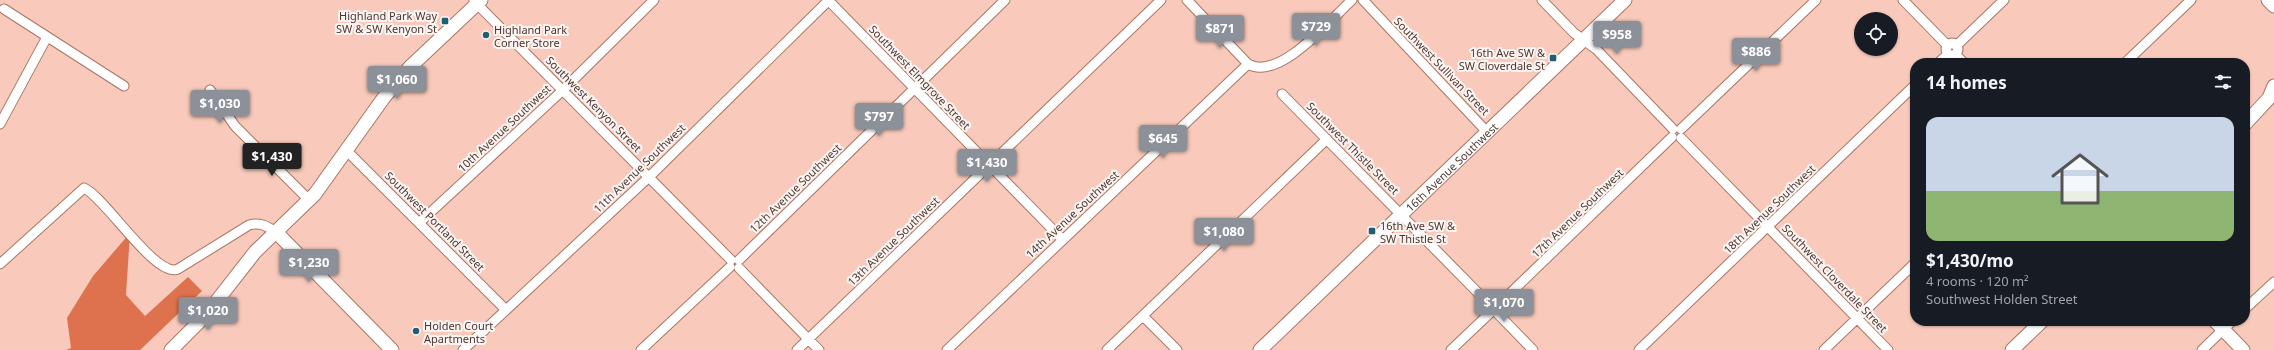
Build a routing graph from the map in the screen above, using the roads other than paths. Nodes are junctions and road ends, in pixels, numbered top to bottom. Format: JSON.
{"nodes":[{"id":1,"x":654,"y":0,"type":"edge"},
{"id":2,"x":829,"y":0,"type":"edge"},
{"id":3,"x":1005,"y":0,"type":"edge"},
{"id":4,"x":1161,"y":0,"type":"edge"},
{"id":5,"x":1187,"y":0,"type":"edge"},
{"id":6,"x":1352,"y":0,"type":"edge"},
{"id":7,"x":1363,"y":0,"type":"edge"},
{"id":8,"x":1542,"y":0,"type":"edge"},
{"id":9,"x":1625,"y":0,"type":"edge"},
{"id":10,"x":1816,"y":0,"type":"edge"},
{"id":11,"x":1903,"y":0,"type":"edge"},
{"id":12,"x":2004,"y":0,"type":"edge"},
{"id":13,"x":2191,"y":0,"type":"edge"},
{"id":14,"x":2268,"y":0,"type":"edge"},
{"id":15,"x":477,"y":1,"type":"edge"},
{"id":16,"x":2274,"y":6,"type":"edge"},
{"id":17,"x":4,"y":9,"type":"dead end"},
{"id":18,"x":47,"y":37,"type":"junction"},
{"id":19,"x":1583,"y":40,"type":"junction"},
{"id":20,"x":1952,"y":50,"type":"junction"},
{"id":21,"x":1943,"y":58,"type":"edge"},
{"id":22,"x":1959,"y":58,"type":"edge"},
{"id":23,"x":2130,"y":58,"type":"edge"},
{"id":24,"x":1248,"y":64,"type":"junction"},
{"id":25,"x":124,"y":86,"type":"dead end"},
{"id":26,"x":913,"y":89,"type":"junction"},
{"id":27,"x":210,"y":90,"type":"dead end"},
{"id":28,"x":562,"y":90,"type":"junction"},
{"id":29,"x":1910,"y":90,"type":"edge"},
{"id":30,"x":2272,"y":93,"type":"edge"},
{"id":31,"x":1282,"y":94,"type":"dead end"},
{"id":32,"x":2250,"y":118,"type":"edge"},
{"id":33,"x":0,"y":124,"type":"edge"},
{"id":34,"x":1488,"y":132,"type":"junction"},
{"id":35,"x":1677,"y":133,"type":"junction"},
{"id":36,"x":1327,"y":140,"type":"junction"},
{"id":37,"x":346,"y":150,"type":"junction"},
{"id":38,"x":990,"y":166,"type":"junction"},
{"id":39,"x":649,"y":177,"type":"junction"},
{"id":40,"x":309,"y":200,"type":"junction"},
{"id":41,"x":1401,"y":214,"type":"junction"},
{"id":42,"x":420,"y":222,"type":"junction"},
{"id":43,"x":1768,"y":226,"type":"junction"},
{"id":44,"x":276,"y":232,"type":"junction"},
{"id":45,"x":1062,"y":239,"type":"junction"},
{"id":46,"x":0,"y":264,"type":"edge"},
{"id":47,"x":735,"y":264,"type":"junction"},
{"id":48,"x":1910,"y":268,"type":"edge"},
{"id":49,"x":2274,"y":282,"type":"edge"},
{"id":50,"x":2250,"y":304,"type":"edge"},
{"id":51,"x":1494,"y":309,"type":"junction"},
{"id":52,"x":506,"y":310,"type":"junction"},
{"id":53,"x":1143,"y":316,"type":"junction"},
{"id":54,"x":1857,"y":318,"type":"junction"},
{"id":55,"x":2037,"y":326,"type":"edge"},
{"id":56,"x":2222,"y":326,"type":"edge"},
{"id":57,"x":2225,"y":326,"type":"edge"},
{"id":58,"x":808,"y":339,"type":"junction"},
{"id":59,"x":172,"y":350,"type":"edge"},
{"id":60,"x":392,"y":350,"type":"edge"},
{"id":61,"x":462,"y":350,"type":"edge"},
{"id":62,"x":641,"y":350,"type":"edge"},
{"id":63,"x":797,"y":350,"type":"edge"},
{"id":64,"x":819,"y":350,"type":"edge"},
{"id":65,"x":947,"y":350,"type":"edge"},
{"id":66,"x":1107,"y":350,"type":"edge"},
{"id":67,"x":1177,"y":350,"type":"edge"},
{"id":68,"x":1260,"y":350,"type":"edge"},
{"id":69,"x":1451,"y":350,"type":"edge"},
{"id":70,"x":1532,"y":350,"type":"edge"},
{"id":71,"x":1639,"y":350,"type":"edge"},
{"id":72,"x":1824,"y":350,"type":"edge"},
{"id":73,"x":1888,"y":350,"type":"edge"},
{"id":74,"x":2012,"y":350,"type":"edge"},
{"id":75,"x":2202,"y":350,"type":"edge"},
{"id":76,"x":2243,"y":350,"type":"edge"}],
"edges":[{"from":1,"to":28,"type":"street","name":"10th Avenue Southwest"},
{"from":2,"to":26,"type":"street","name":"Southwest Elmgrove Street"},
{"from":2,"to":39,"type":"street","name":"11th Avenue Southwest"},
{"from":3,"to":26,"type":"street","name":"12th Avenue Southwest"},
{"from":4,"to":38,"type":"street","name":"13th Avenue Southwest"},
{"from":5,"to":24,"type":"street"},
{"from":6,"to":24,"type":"street"},
{"from":7,"to":34,"type":"street","name":"Southwest Sullivan Street"},
{"from":8,"to":19,"type":"street","name":"Southwest Cloverdale Street"},
{"from":9,"to":19,"type":"street","name":"16th Avenue Southwest"},
{"from":10,"to":35,"type":"street","name":"17th Avenue Southwest"},
{"from":11,"to":20,"type":"street"},
{"from":12,"to":20,"type":"street"},
{"from":13,"to":23,"type":"street"},
{"from":14,"to":16,"type":"street"},
{"from":15,"to":28,"type":"street","name":"Southwest Kenyon Street"},
{"from":15,"to":37,"type":"street"},
{"from":17,"to":18,"type":"street"},
{"from":18,"to":25,"type":"street"},
{"from":18,"to":33,"type":"street"},
{"from":19,"to":34,"type":"street","name":"16th Avenue Southwest"},
{"from":19,"to":35,"type":"street","name":"Southwest Cloverdale Street"},
{"from":20,"to":21,"type":"street"},
{"from":20,"to":22,"type":"street"},
{"from":24,"to":45,"type":"street","name":"14th Avenue Southwest"},
{"from":26,"to":38,"type":"street","name":"Southwest Elmgrove Street"},
{"from":26,"to":47,"type":"street","name":"12th Avenue Southwest"},
{"from":27,"to":40,"type":"street"},
{"from":28,"to":39,"type":"street","name":"Southwest Kenyon Street"},
{"from":28,"to":42,"type":"street","name":"10th Avenue Southwest"},
{"from":29,"to":43,"type":"street","name":"18th Avenue Southwest"},
{"from":30,"to":32,"type":"street"},
{"from":31,"to":36,"type":"street","name":"Southwest Thistle Street"},
{"from":34,"to":41,"type":"street","name":"16th Avenue Southwest"},
{"from":35,"to":43,"type":"street","name":"Southwest Cloverdale Street"},
{"from":35,"to":51,"type":"street","name":"17th Avenue Southwest"},
{"from":36,"to":41,"type":"street","name":"Southwest Thistle Street"},
{"from":36,"to":53,"type":"street"},
{"from":37,"to":40,"type":"street"},
{"from":37,"to":42,"type":"street","name":"Southwest Portland Street"},
{"from":38,"to":45,"type":"street","name":"Southwest Elmgrove Street"},
{"from":38,"to":58,"type":"street","name":"13th Avenue Southwest"},
{"from":39,"to":47,"type":"street","name":"Southwest Kenyon Street"},
{"from":39,"to":52,"type":"street","name":"11th Avenue Southwest"},
{"from":40,"to":44,"type":"street"},
{"from":41,"to":51,"type":"street","name":"Southwest Thistle Street"},
{"from":41,"to":68,"type":"street","name":"16th Avenue Southwest"},
{"from":42,"to":52,"type":"street","name":"Southwest Portland Street"},
{"from":43,"to":54,"type":"street","name":"Southwest Cloverdale Street"},
{"from":43,"to":71,"type":"street","name":"18th Avenue Southwest"},
{"from":44,"to":46,"type":"street"},
{"from":44,"to":59,"type":"street"},
{"from":44,"to":60,"type":"street"},
{"from":45,"to":65,"type":"street","name":"14th Avenue Southwest"},
{"from":47,"to":58,"type":"street","name":"Southwest Kenyon Street"},
{"from":47,"to":62,"type":"street","name":"12th Avenue Southwest"},
{"from":48,"to":54,"type":"street"},
{"from":49,"to":50,"type":"street"},
{"from":51,"to":69,"type":"street","name":"17th Avenue Southwest"},
{"from":51,"to":70,"type":"street","name":"Southwest Thistle Street"},
{"from":52,"to":61,"type":"street","name":"11th Avenue Southwest"},
{"from":53,"to":66,"type":"street"},
{"from":53,"to":67,"type":"street"},
{"from":54,"to":72,"type":"street"},
{"from":54,"to":73,"type":"street","name":"Southwest Cloverdale Street"},
{"from":55,"to":74,"type":"street"},
{"from":56,"to":75,"type":"street"},
{"from":57,"to":76,"type":"street"},
{"from":58,"to":63,"type":"street","name":"13th Avenue Southwest"},
{"from":58,"to":64,"type":"street","name":"Southwest Kenyon Street"}]}
